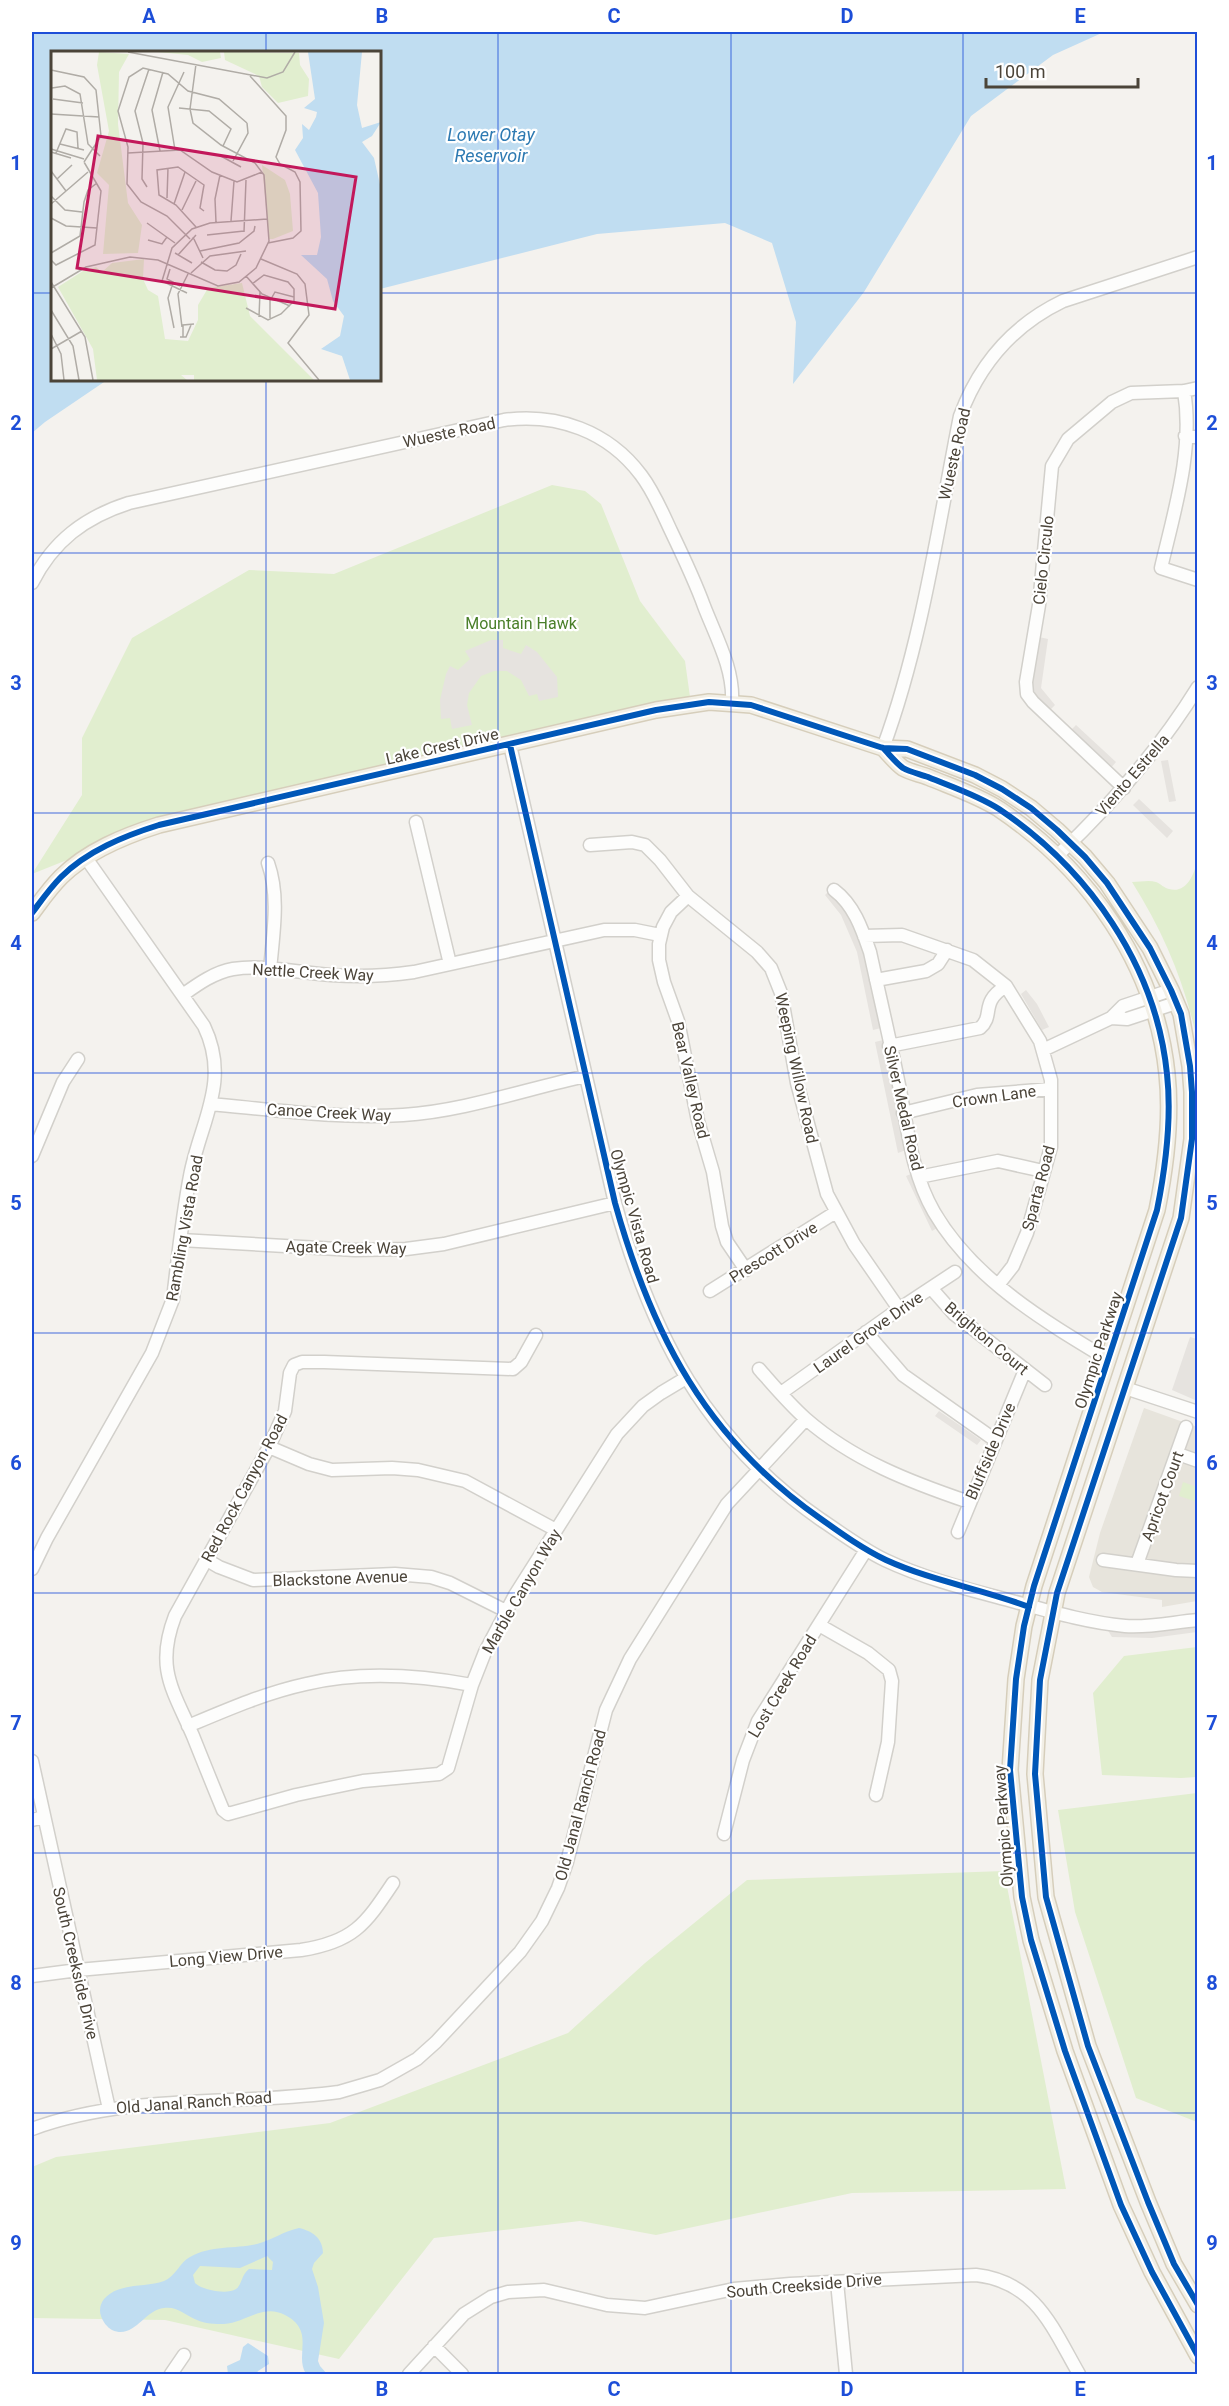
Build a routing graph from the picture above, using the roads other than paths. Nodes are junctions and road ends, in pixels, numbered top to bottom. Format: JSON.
{"nodes":[{"id":1,"x":1197,"y":257,"type":"edge"},
{"id":2,"x":1197,"y":388,"type":"edge"},
{"id":3,"x":1184,"y":391,"type":"junction"},
{"id":4,"x":1191,"y":436,"type":"edge"},
{"id":5,"x":1197,"y":580,"type":"edge"},
{"id":6,"x":32,"y":583,"type":"edge"},
{"id":7,"x":1197,"y":687,"type":"edge"},
{"id":8,"x":732,"y":702,"type":"junction"},
{"id":9,"x":1193,"y":703,"type":"edge"},
{"id":10,"x":510,"y":745,"type":"junction"},
{"id":11,"x":883,"y":748,"type":"junction"},
{"id":12,"x":1124,"y":788,"type":"junction"},
{"id":13,"x":416,"y":822,"type":"dead end"},
{"id":14,"x":1071,"y":843,"type":"junction"},
{"id":15,"x":590,"y":845,"type":"dead end"},
{"id":16,"x":1057,"y":856,"type":"junction"},
{"id":17,"x":86,"y":858,"type":"junction"},
{"id":18,"x":268,"y":863,"type":"dead end"},
{"id":19,"x":834,"y":890,"type":"dead end"},
{"id":20,"x":688,"y":896,"type":"junction"},
{"id":21,"x":32,"y":914,"type":"edge"},
{"id":22,"x":660,"y":935,"type":"junction"},
{"id":23,"x":864,"y":936,"type":"junction"},
{"id":24,"x":554,"y":940,"type":"junction"},
{"id":25,"x":947,"y":950,"type":"junction"},
{"id":26,"x":450,"y":964,"type":"junction"},
{"id":27,"x":270,"y":970,"type":"junction"},
{"id":28,"x":876,"y":980,"type":"junction"},
{"id":29,"x":1006,"y":986,"type":"junction"},
{"id":30,"x":183,"y":994,"type":"junction"},
{"id":31,"x":1174,"y":996,"type":"junction"},
{"id":32,"x":1152,"y":1004,"type":"junction"},
{"id":33,"x":889,"y":1046,"type":"junction"},
{"id":34,"x":1042,"y":1050,"type":"junction"},
{"id":35,"x":78,"y":1059,"type":"dead end"},
{"id":36,"x":585,"y":1076,"type":"junction"},
{"id":37,"x":1051,"y":1089,"type":"junction"},
{"id":38,"x":211,"y":1104,"type":"junction"},
{"id":39,"x":903,"y":1113,"type":"junction"},
{"id":40,"x":34,"y":1139,"type":"edge"},
{"id":41,"x":32,"y":1156,"type":"edge"},
{"id":42,"x":1043,"y":1171,"type":"junction"},
{"id":43,"x":919,"y":1177,"type":"junction"},
{"id":44,"x":615,"y":1203,"type":"junction"},
{"id":45,"x":836,"y":1212,"type":"junction"},
{"id":46,"x":181,"y":1240,"type":"junction"},
{"id":47,"x":746,"y":1270,"type":"junction"},
{"id":48,"x":955,"y":1272,"type":"dead end"},
{"id":49,"x":998,"y":1285,"type":"junction"},
{"id":50,"x":931,"y":1288,"type":"junction"},
{"id":51,"x":710,"y":1291,"type":"dead end"},
{"id":52,"x":899,"y":1309,"type":"junction"},
{"id":53,"x":866,"y":1332,"type":"junction"},
{"id":54,"x":536,"y":1335,"type":"dead end"},
{"id":55,"x":1109,"y":1360,"type":"junction"},
{"id":56,"x":759,"y":1369,"type":"dead end"},
{"id":57,"x":1025,"y":1370,"type":"junction"},
{"id":58,"x":686,"y":1378,"type":"junction"},
{"id":59,"x":1045,"y":1385,"type":"dead end"},
{"id":60,"x":1125,"y":1388,"type":"junction"},
{"id":61,"x":781,"y":1393,"type":"junction"},
{"id":62,"x":1197,"y":1412,"type":"edge"},
{"id":63,"x":806,"y":1419,"type":"junction"},
{"id":64,"x":1186,"y":1427,"type":"dead end"},
{"id":65,"x":995,"y":1440,"type":"junction"},
{"id":66,"x":269,"y":1447,"type":"junction"},
{"id":67,"x":1178,"y":1454,"type":"junction"},
{"id":68,"x":1197,"y":1461,"type":"edge"},
{"id":69,"x":758,"y":1469,"type":"junction"},
{"id":70,"x":969,"y":1502,"type":"junction"},
{"id":71,"x":556,"y":1530,"type":"junction"},
{"id":72,"x":958,"y":1532,"type":"dead end"},
{"id":73,"x":866,"y":1550,"type":"junction"},
{"id":74,"x":207,"y":1560,"type":"junction"},
{"id":75,"x":1103,"y":1560,"type":"dead end"},
{"id":76,"x":1137,"y":1564,"type":"junction"},
{"id":77,"x":32,"y":1569,"type":"edge"},
{"id":78,"x":1197,"y":1570,"type":"edge"},
{"id":79,"x":1029,"y":1607,"type":"junction"},
{"id":80,"x":506,"y":1611,"type":"junction"},
{"id":81,"x":1053,"y":1613,"type":"junction"},
{"id":82,"x":1197,"y":1620,"type":"edge"},
{"id":83,"x":819,"y":1626,"type":"junction"},
{"id":84,"x":471,"y":1685,"type":"junction"},
{"id":85,"x":188,"y":1726,"type":"junction"},
{"id":86,"x":32,"y":1761,"type":"edge"},
{"id":87,"x":876,"y":1795,"type":"dead end"},
{"id":88,"x":228,"y":1814,"type":"joint"},
{"id":89,"x":38,"y":1818,"type":"edge"},
{"id":90,"x":724,"y":1834,"type":"dead end"},
{"id":91,"x":393,"y":1883,"type":"dead end"},
{"id":92,"x":78,"y":1970,"type":"junction"},
{"id":93,"x":32,"y":1976,"type":"edge"},
{"id":94,"x":109,"y":2109,"type":"junction"},
{"id":95,"x":32,"y":2130,"type":"edge"},
{"id":96,"x":837,"y":2282,"type":"junction"},
{"id":97,"x":1197,"y":2305,"type":"edge"},
{"id":98,"x":434,"y":2346,"type":"junction"},
{"id":99,"x":184,"y":2355,"type":"dead end"},
{"id":100,"x":1197,"y":2356,"type":"edge"},
{"id":101,"x":171,"y":2374,"type":"edge"},
{"id":102,"x":409,"y":2374,"type":"edge"},
{"id":103,"x":462,"y":2374,"type":"edge"},
{"id":104,"x":846,"y":2374,"type":"edge"},
{"id":105,"x":1079,"y":2374,"type":"edge"}],
"edges":[{"from":1,"to":11,"type":"street","name":"Wueste Road"},
{"from":2,"to":3,"type":"street","name":"Cielo Circulo"},
{"from":3,"to":4,"type":"street"},
{"from":3,"to":12,"type":"street","name":"Cielo Circulo"},
{"from":4,"to":5,"type":"street"},
{"from":6,"to":8,"type":"street","name":"Wueste Road"},
{"from":7,"to":9,"type":"street","name":"Viento Estrella"},
{"from":8,"to":10,"type":"main road","name":"Lake Crest Drive"},
{"from":8,"to":11,"type":"main road","name":"Lake Crest Drive"},
{"from":9,"to":12,"type":"street","name":"Viento Estrella"},
{"from":10,"to":17,"type":"main road","name":"Lake Crest Drive"},
{"from":10,"to":24,"type":"street","name":"Olympic Vista Road"},
{"from":11,"to":14,"type":"main road","name":"Lake Crest Drive"},
{"from":11,"to":16,"type":"main road","name":"Lake Crest Drive"},
{"from":12,"to":14,"type":"street","name":"Viento Estrella"},
{"from":13,"to":26,"type":"street"},
{"from":14,"to":16,"type":"street","name":"Viento Estrella"},
{"from":14,"to":31,"type":"main road","name":"Lake Crest Drive"},
{"from":15,"to":20,"type":"street","name":"Weeping Willow Road"},
{"from":16,"to":32,"type":"main road","name":"Lake Crest Drive"},
{"from":17,"to":21,"type":"main road","name":"Lake Crest Drive"},
{"from":17,"to":30,"type":"street","name":"Rambling Vista Road"},
{"from":18,"to":27,"type":"street"},
{"from":19,"to":23,"type":"street","name":"Silver Medal Road"},
{"from":20,"to":22,"type":"street","name":"Bear Valley Road"},
{"from":20,"to":45,"type":"street","name":"Weeping Willow Road"},
{"from":22,"to":24,"type":"street","name":"Nettle Creek Way"},
{"from":22,"to":47,"type":"street","name":"Bear Valley Road"},
{"from":23,"to":25,"type":"street"},
{"from":23,"to":28,"type":"street","name":"Silver Medal Road"},
{"from":24,"to":26,"type":"street","name":"Nettle Creek Way"},
{"from":24,"to":36,"type":"street","name":"Olympic Vista Road"},
{"from":25,"to":28,"type":"street"},
{"from":25,"to":29,"type":"street"},
{"from":26,"to":27,"type":"street","name":"Nettle Creek Way"},
{"from":27,"to":30,"type":"street","name":"Nettle Creek Way"},
{"from":28,"to":33,"type":"street","name":"Silver Medal Road"},
{"from":29,"to":33,"type":"street"},
{"from":29,"to":34,"type":"street","name":"Sparta Road"},
{"from":30,"to":38,"type":"street","name":"Rambling Vista Road"},
{"from":31,"to":32,"type":"street"},
{"from":31,"to":60,"type":"main road"},
{"from":32,"to":34,"type":"street"},
{"from":32,"to":55,"type":"main road","name":"Olympic Parkway"},
{"from":33,"to":39,"type":"street","name":"Silver Medal Road"},
{"from":34,"to":37,"type":"street","name":"Sparta Road"},
{"from":35,"to":40,"type":"street"},
{"from":36,"to":38,"type":"street","name":"Canoe Creek Way"},
{"from":36,"to":44,"type":"street","name":"Olympic Vista Road"},
{"from":37,"to":39,"type":"street","name":"Crown Lane"},
{"from":37,"to":42,"type":"street","name":"Sparta Road"},
{"from":38,"to":46,"type":"street","name":"Rambling Vista Road"},
{"from":39,"to":43,"type":"street","name":"Silver Medal Road"},
{"from":40,"to":41,"type":"street"},
{"from":42,"to":43,"type":"street"},
{"from":42,"to":49,"type":"street","name":"Sparta Road"},
{"from":43,"to":49,"type":"street","name":"Silver Medal Road"},
{"from":44,"to":46,"type":"street","name":"Agate Creek Way"},
{"from":44,"to":58,"type":"street","name":"Olympic Vista Road"},
{"from":45,"to":47,"type":"street","name":"Prescott Drive"},
{"from":45,"to":52,"type":"street","name":"Weeping Willow Road"},
{"from":46,"to":77,"type":"street","name":"Rambling Vista Road"},
{"from":47,"to":51,"type":"street","name":"Prescott Drive"},
{"from":48,"to":50,"type":"street","name":"Laurel Grove Drive"},
{"from":49,"to":55,"type":"street","name":"Silver Medal Road"},
{"from":50,"to":52,"type":"street","name":"Laurel Grove Drive"},
{"from":50,"to":57,"type":"street","name":"Brighton Court"},
{"from":52,"to":53,"type":"street","name":"Laurel Grove Drive"},
{"from":53,"to":61,"type":"street","name":"Laurel Grove Drive"},
{"from":53,"to":65,"type":"street"},
{"from":54,"to":66,"type":"street","name":"Red Rock Canyon Road"},
{"from":55,"to":79,"type":"main road","name":"Olympic Parkway"},
{"from":56,"to":61,"type":"street"},
{"from":57,"to":59,"type":"street","name":"Brighton Court"},
{"from":57,"to":65,"type":"street","name":"Bluffside Drive"},
{"from":58,"to":69,"type":"street","name":"Olympic Vista Road"},
{"from":58,"to":71,"type":"street","name":"Marble Canyon Way"},
{"from":60,"to":62,"type":"street"},
{"from":60,"to":81,"type":"main road"},
{"from":61,"to":63,"type":"street"},
{"from":63,"to":69,"type":"street","name":"Old Janal Ranch Road"},
{"from":63,"to":70,"type":"street"},
{"from":64,"to":67,"type":"street","name":"Apricot Court"},
{"from":65,"to":70,"type":"street","name":"Bluffside Drive"},
{"from":66,"to":71,"type":"street"},
{"from":66,"to":74,"type":"street","name":"Red Rock Canyon Road"},
{"from":67,"to":68,"type":"street"},
{"from":67,"to":76,"type":"street","name":"Apricot Court"},
{"from":69,"to":73,"type":"street","name":"Olympic Vista Road"},
{"from":69,"to":94,"type":"street","name":"Old Janal Ranch Road"},
{"from":70,"to":72,"type":"street","name":"Bluffside Drive"},
{"from":71,"to":80,"type":"street","name":"Marble Canyon Way"},
{"from":73,"to":79,"type":"street","name":"Olympic Vista Road"},
{"from":73,"to":83,"type":"street","name":"Lost Creek Road"},
{"from":74,"to":80,"type":"street","name":"Blackstone Avenue"},
{"from":74,"to":85,"type":"street","name":"Red Rock Canyon Road"},
{"from":75,"to":76,"type":"street"},
{"from":76,"to":78,"type":"street"},
{"from":79,"to":81,"type":"street","name":"Olympic Vista Road"},
{"from":79,"to":100,"type":"main road","name":"Olympic Parkway"},
{"from":80,"to":84,"type":"street","name":"Marble Canyon Way"},
{"from":81,"to":82,"type":"street","name":"Olympic Vista Road"},
{"from":81,"to":97,"type":"main road"},
{"from":83,"to":87,"type":"street"},
{"from":83,"to":90,"type":"street","name":"Lost Creek Road"},
{"from":84,"to":85,"type":"street"},
{"from":84,"to":88,"type":"street","name":"Marble Canyon Way"},
{"from":85,"to":88,"type":"street","name":"Red Rock Canyon Road"},
{"from":86,"to":89,"type":"street"},
{"from":89,"to":92,"type":"street","name":"South Creekside Drive"},
{"from":91,"to":92,"type":"street","name":"Long View Drive"},
{"from":92,"to":93,"type":"street","name":"Long View Drive"},
{"from":92,"to":94,"type":"street","name":"South Creekside Drive"},
{"from":94,"to":95,"type":"street","name":"Old Janal Ranch Road"},
{"from":96,"to":98,"type":"street","name":"South Creekside Drive"},
{"from":96,"to":104,"type":"street"},
{"from":96,"to":105,"type":"street","name":"South Creekside Drive"},
{"from":98,"to":102,"type":"street","name":"South Creekside Drive"},
{"from":98,"to":103,"type":"street"},
{"from":99,"to":101,"type":"street"}]}
